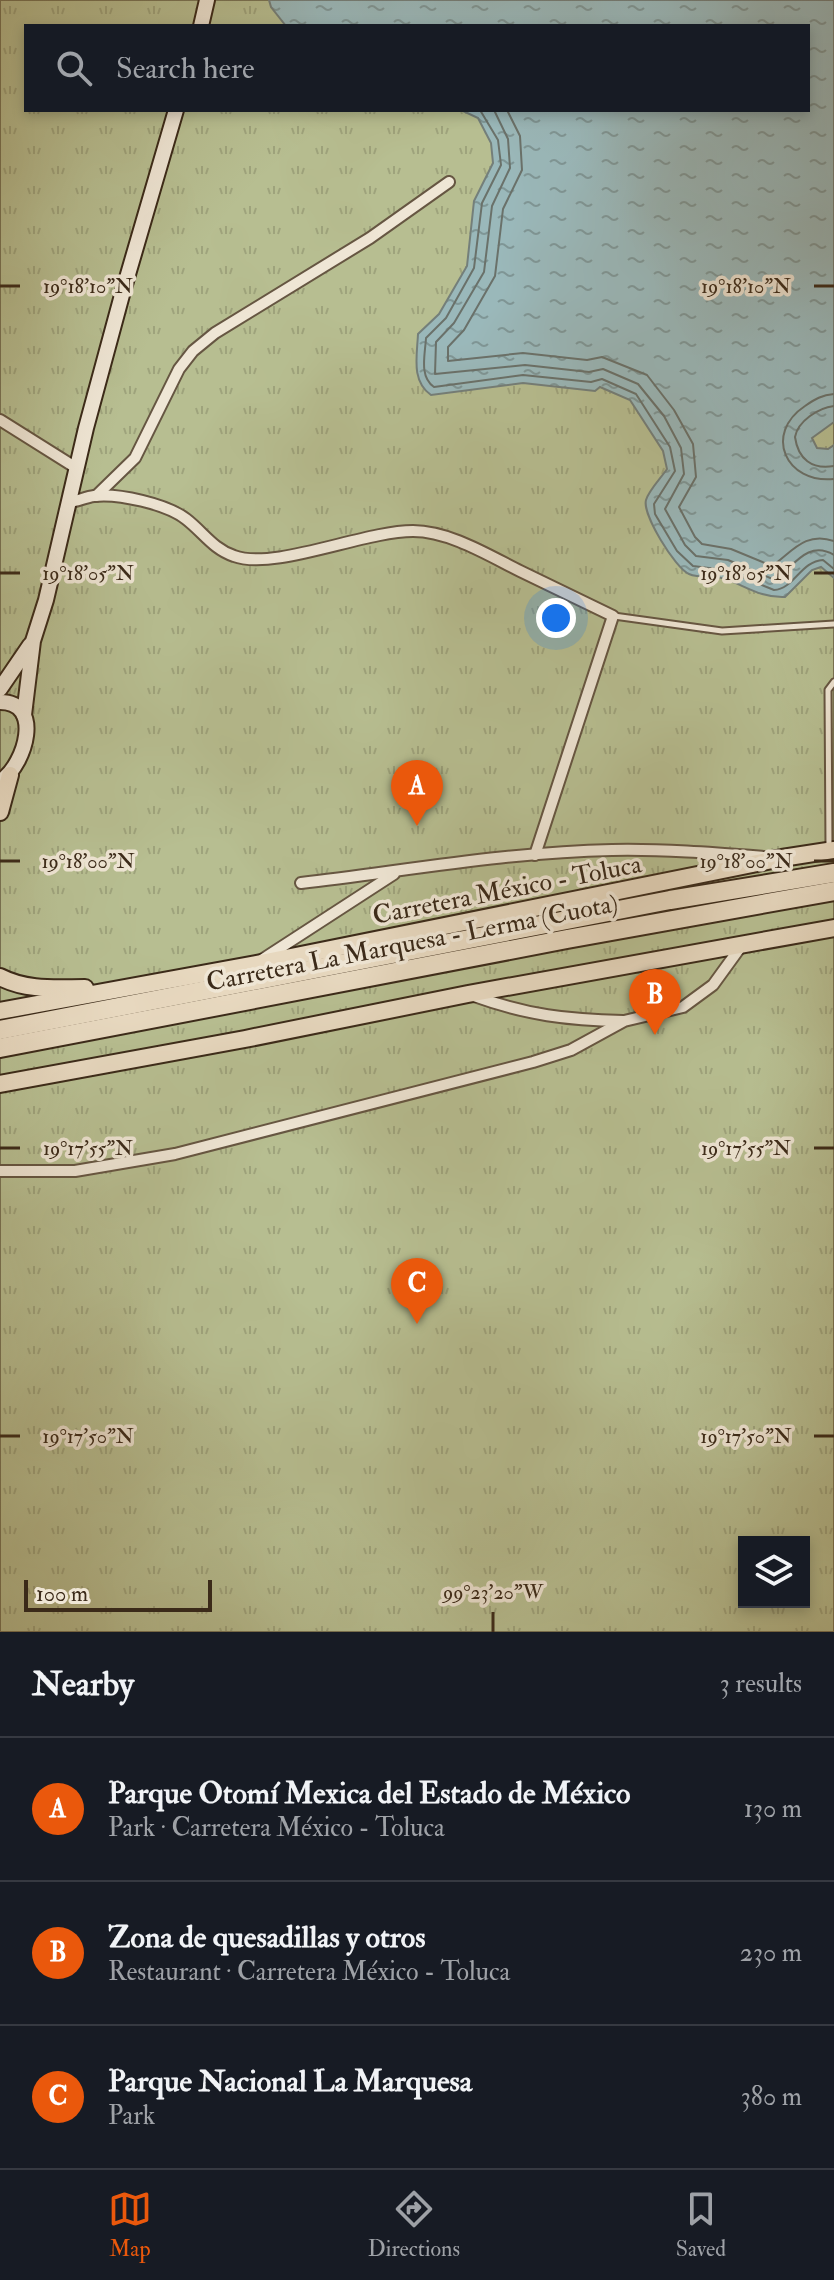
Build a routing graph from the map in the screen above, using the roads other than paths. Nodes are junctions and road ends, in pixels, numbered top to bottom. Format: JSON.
{"nodes":[{"id":1,"x":207,"y":0,"type":"edge"},
{"id":2,"x":201,"y":24,"type":"edge"},
{"id":3,"x":175,"y":112,"type":"edge"},
{"id":4,"x":449,"y":182,"type":"dead end"},
{"id":5,"x":0,"y":420,"type":"edge"},
{"id":6,"x":78,"y":469,"type":"junction"},
{"id":7,"x":96,"y":496,"type":"junction"},
{"id":8,"x":70,"y":502,"type":"junction"},
{"id":9,"x":613,"y":616,"type":"junction"},
{"id":10,"x":834,"y":624,"type":"edge"},
{"id":11,"x":33,"y":641,"type":"junction"},
{"id":12,"x":834,"y":682,"type":"edge"},
{"id":13,"x":0,"y":689,"type":"edge"},
{"id":14,"x":0,"y":702,"type":"edge"},
{"id":15,"x":24,"y":715,"type":"junction"},
{"id":16,"x":831,"y":752,"type":"edge"},
{"id":17,"x":5,"y":778,"type":"edge"},
{"id":18,"x":0,"y":812,"type":"edge"},
{"id":19,"x":535,"y":855,"type":"junction"},
{"id":20,"x":832,"y":855,"type":"edge"},
{"id":21,"x":782,"y":858,"type":"junction"},
{"id":22,"x":399,"y":871,"type":"junction"},
{"id":23,"x":834,"y":873,"type":"edge"},
{"id":24,"x":301,"y":883,"type":"dead end"},
{"id":25,"x":834,"y":891,"type":"edge"},
{"id":26,"x":670,"y":900,"type":"junction"},
{"id":27,"x":834,"y":928,"type":"edge"},
{"id":28,"x":743,"y":944,"type":"junction"},
{"id":29,"x":256,"y":964,"type":"junction"},
{"id":30,"x":0,"y":977,"type":"edge"},
{"id":31,"x":126,"y":989,"type":"junction"},
{"id":32,"x":468,"y":994,"type":"junction"},
{"id":33,"x":0,"y":1011,"type":"edge"},
{"id":34,"x":624,"y":1021,"type":"junction"},
{"id":35,"x":0,"y":1030,"type":"edge"},
{"id":36,"x":0,"y":1048,"type":"edge"},
{"id":37,"x":23,"y":1080,"type":"junction"},
{"id":38,"x":0,"y":1084,"type":"edge"},
{"id":39,"x":0,"y":1092,"type":"edge"},
{"id":40,"x":0,"y":1171,"type":"edge"}],
"edges":[{"from":1,"to":2,"type":"main road"},
{"from":3,"to":6,"type":"main road"},
{"from":4,"to":7,"type":"street"},
{"from":5,"to":6,"type":"street"},
{"from":6,"to":8,"type":"main road"},
{"from":7,"to":8,"type":"street"},
{"from":7,"to":9,"type":"street"},
{"from":8,"to":11,"type":"main road"},
{"from":9,"to":10,"type":"lane"},
{"from":9,"to":19,"type":"street"},
{"from":11,"to":13,"type":"main road"},
{"from":11,"to":15,"type":"main road"},
{"from":12,"to":16,"type":"lane"},
{"from":14,"to":15,"type":"main road"},
{"from":15,"to":17,"type":"main road"},
{"from":16,"to":20,"type":"lane"},
{"from":17,"to":18,"type":"main road"},
{"from":19,"to":21,"type":"street"},
{"from":19,"to":22,"type":"street"},
{"from":20,"to":21,"type":"main road","name":"Carretera México - Toluca"},
{"from":20,"to":26,"type":"highway"},
{"from":21,"to":29,"type":"main road","name":"Carretera México - Toluca"},
{"from":22,"to":24,"type":"street"},
{"from":22,"to":29,"type":"street"},
{"from":23,"to":26,"type":"highway","name":"Carretera La Marquesa - Lerma (Cuota)"},
{"from":25,"to":36,"type":"highway","name":"Carretera La Marquesa - Lerma (Cuota)"},
{"from":26,"to":35,"type":"highway","name":"Carretera La Marquesa - Lerma (Cuota)"},
{"from":27,"to":28,"type":"main road"},
{"from":28,"to":32,"type":"main road"},
{"from":28,"to":34,"type":"street"},
{"from":29,"to":31,"type":"main road","name":"Carretera México - Toluca"},
{"from":30,"to":31,"type":"main road"},
{"from":31,"to":33,"type":"main road","name":"Carretera México - Toluca"},
{"from":32,"to":34,"type":"street"},
{"from":32,"to":37,"type":"main road"},
{"from":34,"to":40,"type":"street"},
{"from":37,"to":38,"type":"main road"},
{"from":37,"to":39,"type":"main road"}]}
